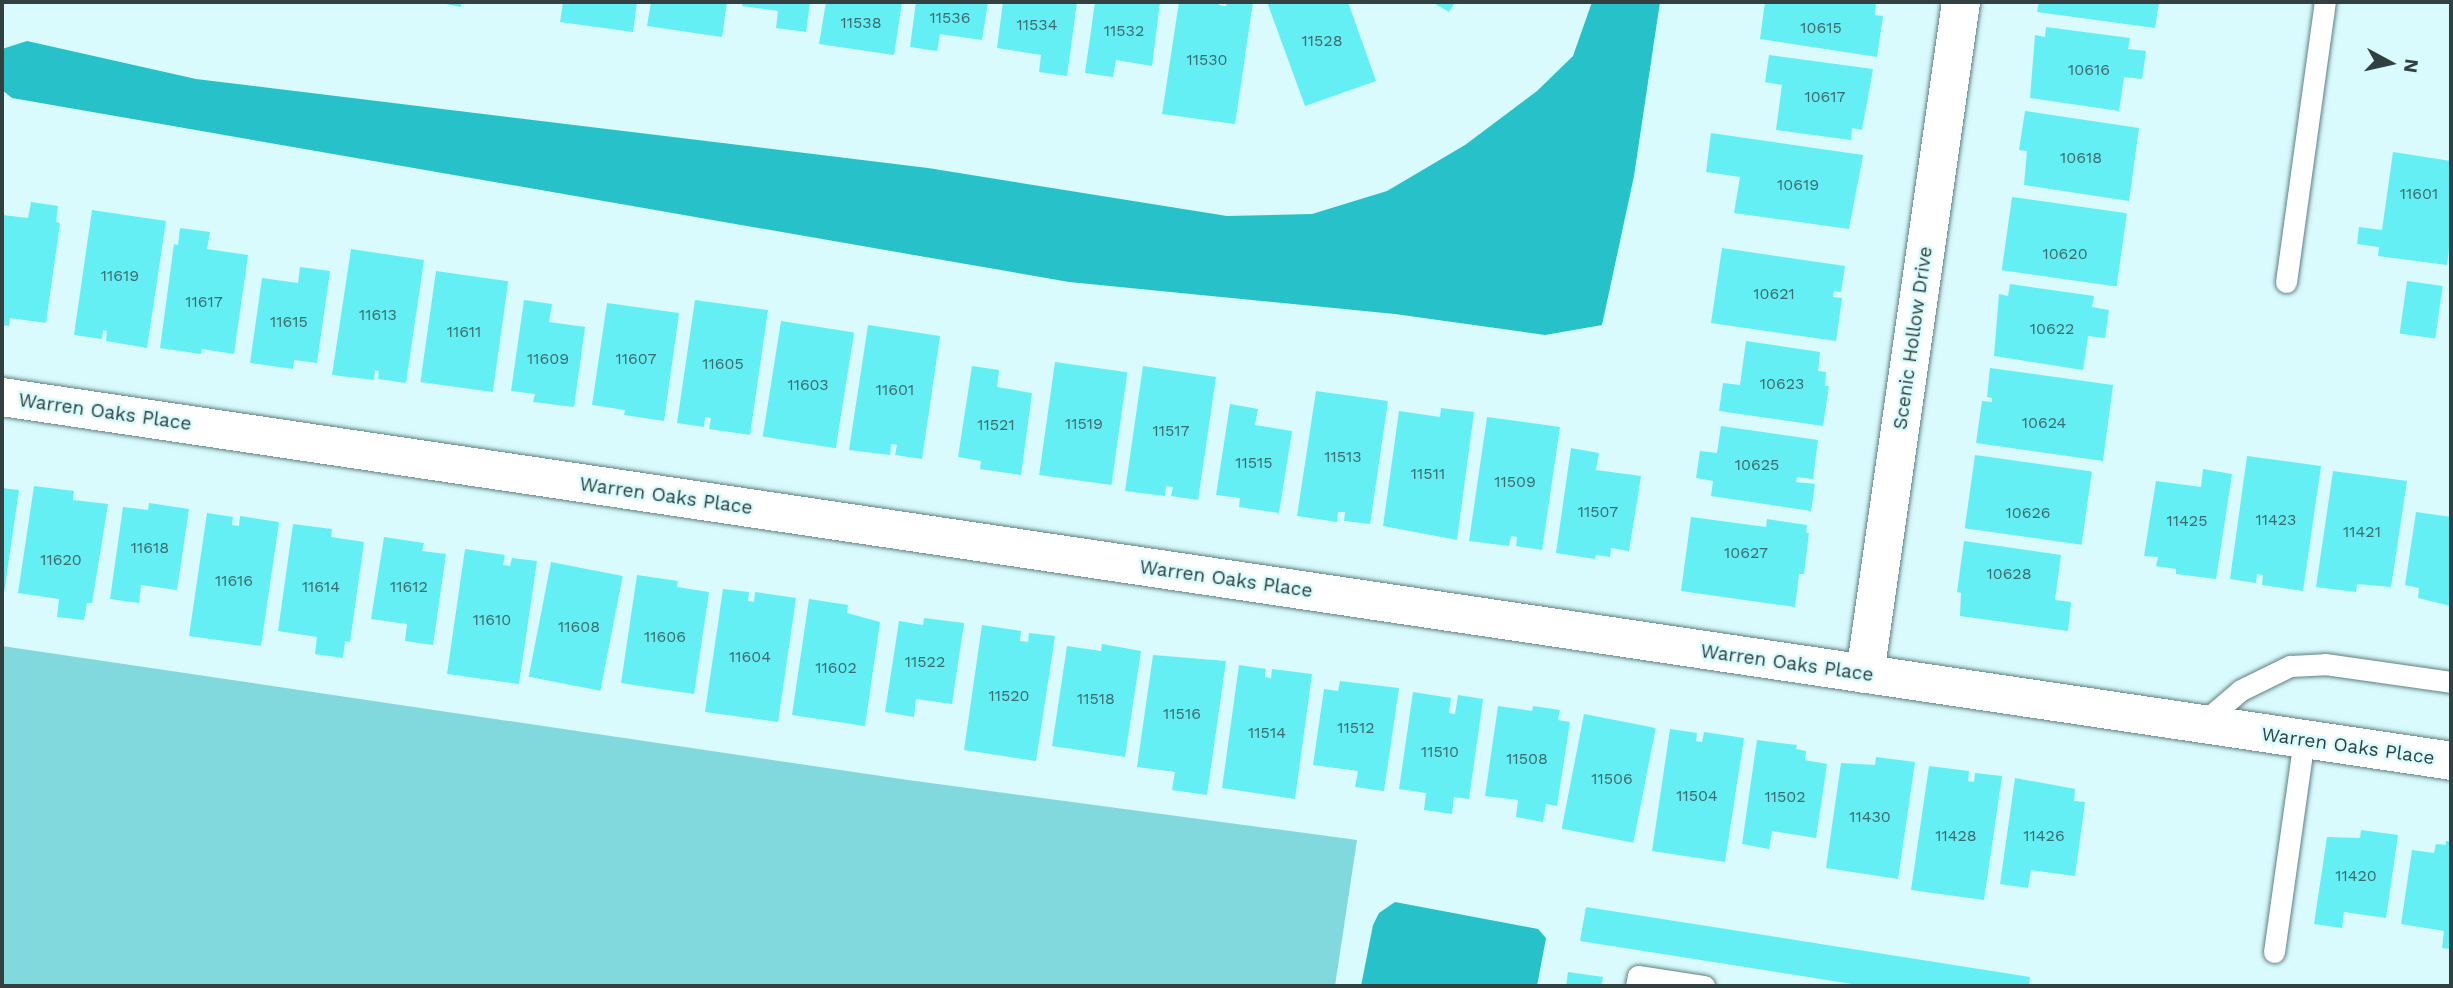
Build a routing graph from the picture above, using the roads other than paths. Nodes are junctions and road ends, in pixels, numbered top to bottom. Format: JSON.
{"nodes":[{"id":1,"x":1961,"y":2,"type":"edge"},
{"id":2,"x":2325,"y":2,"type":"edge"},
{"id":3,"x":2286,"y":282,"type":"dead end"},
{"id":4,"x":2,"y":397,"type":"edge"},
{"id":5,"x":1864,"y":674,"type":"junction"},
{"id":6,"x":2451,"y":682,"type":"edge"},
{"id":7,"x":2201,"y":724,"type":"junction"},
{"id":8,"x":2304,"y":739,"type":"junction"},
{"id":9,"x":2451,"y":761,"type":"edge"},
{"id":10,"x":2274,"y":952,"type":"dead end"},
{"id":11,"x":1636,"y":986,"type":"edge"},
{"id":12,"x":1704,"y":986,"type":"edge"}],
"edges":[{"from":1,"to":5,"type":"street","name":"Scenic Hollow Drive"},
{"from":2,"to":3,"type":"lane"},
{"from":4,"to":5,"type":"street","name":"Warren Oaks Place"},
{"from":5,"to":7,"type":"street","name":"Warren Oaks Place"},
{"from":6,"to":7,"type":"lane"},
{"from":7,"to":8,"type":"street","name":"Warren Oaks Place"},
{"from":8,"to":9,"type":"street","name":"Warren Oaks Place"},
{"from":8,"to":10,"type":"lane"},
{"from":11,"to":12,"type":"lane"}]}
